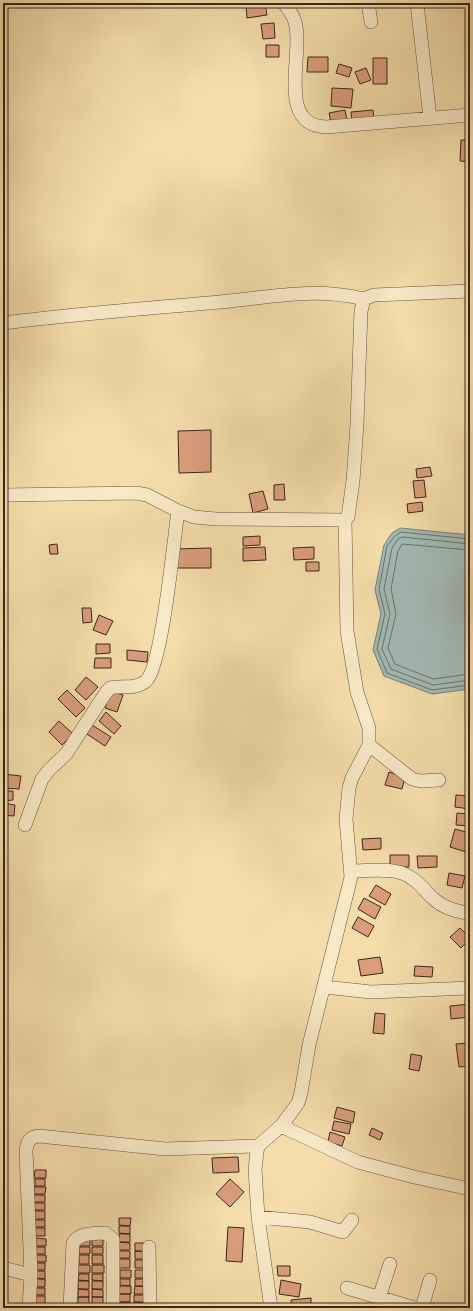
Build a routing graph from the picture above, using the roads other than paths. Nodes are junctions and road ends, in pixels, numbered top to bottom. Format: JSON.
{"nodes":[{"id":1,"x":284,"y":3,"type":"edge"},
{"id":2,"x":368,"y":3,"type":"edge"},
{"id":3,"x":417,"y":3,"type":"edge"},
{"id":4,"x":371,"y":22,"type":"dead end"},
{"id":5,"x":470,"y":115,"type":"edge"},
{"id":6,"x":430,"y":118,"type":"junction"},
{"id":7,"x":470,"y":291,"type":"edge"},
{"id":8,"x":364,"y":299,"type":"junction"},
{"id":9,"x":3,"y":323,"type":"edge"},
{"id":10,"x":3,"y":495,"type":"edge"},
{"id":11,"x":178,"y":512,"type":"junction"},
{"id":12,"x":345,"y":520,"type":"junction"},
{"id":13,"x":369,"y":745,"type":"junction"},
{"id":14,"x":439,"y":780,"type":"dead end"},
{"id":15,"x":25,"y":825,"type":"dead end"},
{"id":16,"x":352,"y":871,"type":"junction"},
{"id":17,"x":470,"y":914,"type":"edge"},
{"id":18,"x":324,"y":987,"type":"junction"},
{"id":19,"x":470,"y":988,"type":"edge"},
{"id":20,"x":281,"y":1126,"type":"junction"},
{"id":21,"x":258,"y":1146,"type":"junction"},
{"id":22,"x":470,"y":1189,"type":"edge"},
{"id":23,"x":258,"y":1217,"type":"junction"},
{"id":24,"x":352,"y":1220,"type":"dead end"},
{"id":25,"x":149,"y":1247,"type":"dead end"},
{"id":26,"x":390,"y":1264,"type":"dead end"},
{"id":27,"x":3,"y":1268,"type":"edge"},
{"id":28,"x":31,"y":1274,"type":"junction"},
{"id":29,"x":430,"y":1280,"type":"dead end"},
{"id":30,"x":347,"y":1288,"type":"dead end"},
{"id":31,"x":379,"y":1298,"type":"junction"},
{"id":32,"x":29,"y":1308,"type":"edge"},
{"id":33,"x":70,"y":1308,"type":"edge"},
{"id":34,"x":113,"y":1308,"type":"edge"},
{"id":35,"x":150,"y":1308,"type":"edge"},
{"id":36,"x":271,"y":1308,"type":"edge"},
{"id":37,"x":415,"y":1308,"type":"edge"},
{"id":38,"x":422,"y":1308,"type":"edge"}],
"edges":[{"from":1,"to":6,"type":"street"},
{"from":2,"to":4,"type":"street"},
{"from":3,"to":6,"type":"street"},
{"from":5,"to":6,"type":"street"},
{"from":7,"to":8,"type":"street"},
{"from":8,"to":9,"type":"street"},
{"from":8,"to":12,"type":"street"},
{"from":10,"to":11,"type":"street"},
{"from":11,"to":12,"type":"street"},
{"from":11,"to":15,"type":"street"},
{"from":12,"to":13,"type":"street"},
{"from":13,"to":14,"type":"street"},
{"from":13,"to":16,"type":"street"},
{"from":16,"to":17,"type":"street"},
{"from":16,"to":18,"type":"street"},
{"from":18,"to":19,"type":"street"},
{"from":18,"to":20,"type":"street"},
{"from":20,"to":21,"type":"street"},
{"from":20,"to":22,"type":"street"},
{"from":21,"to":23,"type":"street"},
{"from":21,"to":28,"type":"street"},
{"from":23,"to":24,"type":"street"},
{"from":23,"to":36,"type":"street"},
{"from":25,"to":35,"type":"street"},
{"from":26,"to":31,"type":"street"},
{"from":27,"to":28,"type":"street"},
{"from":28,"to":32,"type":"street"},
{"from":29,"to":38,"type":"street"},
{"from":30,"to":31,"type":"street"},
{"from":31,"to":37,"type":"street"},
{"from":33,"to":34,"type":"street"}]}
